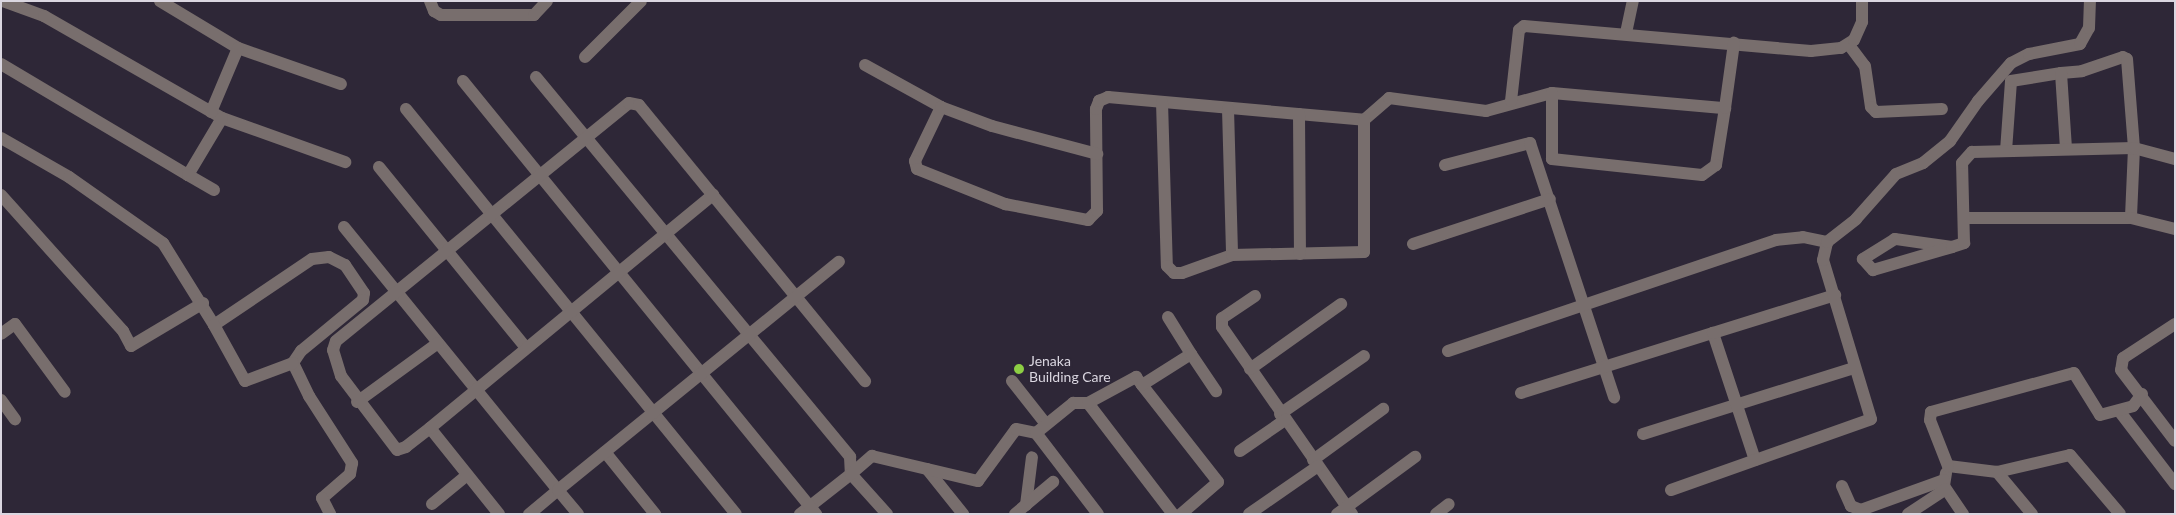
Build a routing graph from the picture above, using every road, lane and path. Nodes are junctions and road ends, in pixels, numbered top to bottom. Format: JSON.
{"nodes":[{"id":1,"x":160,"y":1,"type":"edge"},
{"id":2,"x":430,"y":1,"type":"edge"},
{"id":3,"x":514,"y":1,"type":"edge"},
{"id":4,"x":547,"y":1,"type":"edge"},
{"id":5,"x":642,"y":1,"type":"edge"},
{"id":6,"x":1633,"y":1,"type":"edge"},
{"id":7,"x":1862,"y":1,"type":"edge"},
{"id":8,"x":2090,"y":1,"type":"edge"},
{"id":9,"x":4,"y":3,"type":"edge"},
{"id":10,"x":500,"y":12,"type":"junction"},
{"id":11,"x":1626,"y":33,"type":"junction"},
{"id":12,"x":1734,"y":43,"type":"junction"},
{"id":13,"x":1849,"y":45,"type":"junction"},
{"id":14,"x":238,"y":48,"type":"junction"},
{"id":15,"x":585,"y":57,"type":"dead end"},
{"id":16,"x":1,"y":64,"type":"edge"},
{"id":17,"x":865,"y":65,"type":"dead end"},
{"id":18,"x":2061,"y":73,"type":"junction"},
{"id":19,"x":536,"y":77,"type":"dead end"},
{"id":20,"x":463,"y":81,"type":"dead end"},
{"id":21,"x":341,"y":84,"type":"dead end"},
{"id":22,"x":1552,"y":93,"type":"junction"},
{"id":23,"x":1511,"y":101,"type":"junction"},
{"id":24,"x":1162,"y":102,"type":"junction"},
{"id":25,"x":941,"y":107,"type":"junction"},
{"id":26,"x":406,"y":108,"type":"dead end"},
{"id":27,"x":1724,"y":108,"type":"junction"},
{"id":28,"x":1228,"y":109,"type":"junction"},
{"id":29,"x":1942,"y":109,"type":"dead end"},
{"id":30,"x":1299,"y":114,"type":"junction"},
{"id":31,"x":216,"y":115,"type":"junction"},
{"id":32,"x":1364,"y":120,"type":"junction"},
{"id":33,"x":588,"y":136,"type":"junction"},
{"id":34,"x":1,"y":138,"type":"edge"},
{"id":35,"x":2134,"y":148,"type":"junction"},
{"id":36,"x":2066,"y":149,"type":"junction"},
{"id":37,"x":2006,"y":151,"type":"junction"},
{"id":38,"x":1096,"y":154,"type":"junction"},
{"id":39,"x":2175,"y":159,"type":"edge"},
{"id":40,"x":345,"y":162,"type":"dead end"},
{"id":41,"x":1445,"y":165,"type":"dead end"},
{"id":42,"x":379,"y":167,"type":"dead end"},
{"id":43,"x":188,"y":175,"type":"junction"},
{"id":44,"x":540,"y":175,"type":"junction"},
{"id":45,"x":214,"y":190,"type":"dead end"},
{"id":46,"x":1,"y":195,"type":"edge"},
{"id":47,"x":713,"y":195,"type":"junction"},
{"id":48,"x":1550,"y":199,"type":"junction"},
{"id":49,"x":492,"y":214,"type":"junction"},
{"id":50,"x":1965,"y":218,"type":"junction"},
{"id":51,"x":2131,"y":218,"type":"junction"},
{"id":52,"x":344,"y":227,"type":"dead end"},
{"id":53,"x":2175,"y":229,"type":"edge"},
{"id":54,"x":666,"y":233,"type":"junction"},
{"id":55,"x":1827,"y":242,"type":"junction"},
{"id":56,"x":1413,"y":244,"type":"dead end"},
{"id":57,"x":1952,"y":247,"type":"junction"},
{"id":58,"x":447,"y":251,"type":"junction"},
{"id":59,"x":1232,"y":254,"type":"junction"},
{"id":60,"x":1300,"y":254,"type":"junction"},
{"id":61,"x":839,"y":262,"type":"dead end"},
{"id":62,"x":619,"y":273,"type":"junction"},
{"id":63,"x":397,"y":291,"type":"junction"},
{"id":64,"x":1835,"y":295,"type":"junction"},
{"id":65,"x":1255,"y":296,"type":"dead end"},
{"id":66,"x":794,"y":298,"type":"junction"},
{"id":67,"x":1586,"y":302,"type":"junction"},
{"id":68,"x":203,"y":303,"type":"junction"},
{"id":69,"x":1341,"y":304,"type":"dead end"},
{"id":70,"x":571,"y":312,"type":"junction"},
{"id":71,"x":1168,"y":317,"type":"dead end"},
{"id":72,"x":214,"y":325,"type":"junction"},
{"id":73,"x":2174,"y":326,"type":"edge"},
{"id":74,"x":1713,"y":333,"type":"junction"},
{"id":75,"x":1,"y":334,"type":"edge"},
{"id":76,"x":749,"y":335,"type":"junction"},
{"id":77,"x":438,"y":343,"type":"junction"},
{"id":78,"x":526,"y":348,"type":"junction"},
{"id":79,"x":1448,"y":351,"type":"dead end"},
{"id":80,"x":1191,"y":354,"type":"junction"},
{"id":81,"x":1364,"y":356,"type":"dead end"},
{"id":82,"x":293,"y":363,"type":"junction"},
{"id":83,"x":1606,"y":366,"type":"junction"},
{"id":84,"x":1854,"y":368,"type":"junction"},
{"id":85,"x":1250,"y":369,"type":"junction"},
{"id":86,"x":701,"y":374,"type":"junction"},
{"id":87,"x":865,"y":381,"type":"dead end"},
{"id":88,"x":1012,"y":381,"type":"dead end"},
{"id":89,"x":1142,"y":385,"type":"junction"},
{"id":90,"x":476,"y":389,"type":"junction"},
{"id":91,"x":1216,"y":390,"type":"dead end"},
{"id":92,"x":64,"y":392,"type":"dead end"},
{"id":93,"x":1521,"y":393,"type":"dead end"},
{"id":94,"x":2142,"y":394,"type":"junction"},
{"id":95,"x":1614,"y":398,"type":"dead end"},
{"id":96,"x":1,"y":400,"type":"edge"},
{"id":97,"x":357,"y":402,"type":"junction"},
{"id":98,"x":1088,"y":403,"type":"junction"},
{"id":99,"x":1734,"y":403,"type":"junction"},
{"id":100,"x":1383,"y":409,"type":"dead end"},
{"id":101,"x":2120,"y":412,"type":"junction"},
{"id":102,"x":653,"y":413,"type":"junction"},
{"id":103,"x":1282,"y":417,"type":"junction"},
{"id":104,"x":15,"y":420,"type":"dead end"},
{"id":105,"x":430,"y":428,"type":"junction"},
{"id":106,"x":1041,"y":429,"type":"junction"},
{"id":107,"x":1643,"y":434,"type":"dead end"},
{"id":108,"x":2175,"y":441,"type":"edge"},
{"id":109,"x":1240,"y":451,"type":"dead end"},
{"id":110,"x":605,"y":452,"type":"junction"},
{"id":111,"x":1032,"y":457,"type":"dead end"},
{"id":112,"x":1414,"y":457,"type":"dead end"},
{"id":113,"x":1755,"y":460,"type":"junction"},
{"id":114,"x":1316,"y":463,"type":"junction"},
{"id":115,"x":1948,"y":466,"type":"junction"},
{"id":116,"x":926,"y":469,"type":"junction"},
{"id":117,"x":1997,"y":472,"type":"junction"},
{"id":118,"x":467,"y":474,"type":"junction"},
{"id":119,"x":851,"y":474,"type":"junction"},
{"id":120,"x":1053,"y":482,"type":"dead end"},
{"id":121,"x":1944,"y":484,"type":"junction"},
{"id":122,"x":2175,"y":484,"type":"edge"},
{"id":123,"x":1842,"y":486,"type":"dead end"},
{"id":124,"x":558,"y":490,"type":"junction"},
{"id":125,"x":1671,"y":490,"type":"dead end"},
{"id":126,"x":432,"y":504,"type":"dead end"},
{"id":127,"x":1449,"y":504,"type":"dead end"},
{"id":128,"x":1026,"y":505,"type":"junction"},
{"id":129,"x":1852,"y":510,"type":"edge"},
{"id":130,"x":809,"y":511,"type":"edge"},
{"id":131,"x":1345,"y":511,"type":"edge"},
{"id":132,"x":330,"y":514,"type":"edge"},
{"id":133,"x":499,"y":514,"type":"edge"},
{"id":134,"x":529,"y":514,"type":"edge"},
{"id":135,"x":578,"y":514,"type":"edge"},
{"id":136,"x":655,"y":514,"type":"edge"},
{"id":137,"x":736,"y":514,"type":"edge"},
{"id":138,"x":887,"y":514,"type":"edge"},
{"id":139,"x":963,"y":514,"type":"edge"},
{"id":140,"x":1015,"y":514,"type":"edge"},
{"id":141,"x":1098,"y":514,"type":"edge"},
{"id":142,"x":1173,"y":514,"type":"edge"},
{"id":143,"x":1181,"y":514,"type":"edge"},
{"id":144,"x":1249,"y":514,"type":"edge"},
{"id":145,"x":1436,"y":514,"type":"edge"},
{"id":146,"x":1908,"y":514,"type":"edge"},
{"id":147,"x":1963,"y":514,"type":"edge"},
{"id":148,"x":2032,"y":514,"type":"edge"},
{"id":149,"x":2120,"y":514,"type":"edge"}],
"edges":[{"from":1,"to":14,"type":"street"},
{"from":2,"to":10,"type":"street"},
{"from":3,"to":10,"type":"street"},
{"from":4,"to":10,"type":"street"},
{"from":5,"to":15,"type":"street"},
{"from":6,"to":11,"type":"street"},
{"from":7,"to":13,"type":"street"},
{"from":8,"to":55,"type":"street"},
{"from":9,"to":31,"type":"street"},
{"from":11,"to":12,"type":"street"},
{"from":11,"to":23,"type":"street"},
{"from":12,"to":13,"type":"street"},
{"from":12,"to":27,"type":"street"},
{"from":13,"to":29,"type":"street"},
{"from":14,"to":21,"type":"street"},
{"from":14,"to":31,"type":"street"},
{"from":16,"to":43,"type":"street"},
{"from":17,"to":25,"type":"street"},
{"from":18,"to":35,"type":"street"},
{"from":18,"to":36,"type":"street"},
{"from":18,"to":37,"type":"street"},
{"from":19,"to":33,"type":"street"},
{"from":20,"to":44,"type":"street"},
{"from":22,"to":23,"type":"street"},
{"from":22,"to":27,"type":"street"},
{"from":22,"to":27,"type":"street"},
{"from":23,"to":32,"type":"street"},
{"from":24,"to":28,"type":"street"},
{"from":24,"to":38,"type":"street"},
{"from":24,"to":59,"type":"street"},
{"from":25,"to":38,"type":"street"},
{"from":25,"to":38,"type":"street"},
{"from":26,"to":49,"type":"street"},
{"from":28,"to":30,"type":"street"},
{"from":28,"to":59,"type":"street"},
{"from":30,"to":32,"type":"street"},
{"from":30,"to":60,"type":"street"},
{"from":31,"to":40,"type":"street"},
{"from":31,"to":43,"type":"street"},
{"from":32,"to":60,"type":"street"},
{"from":33,"to":44,"type":"street"},
{"from":33,"to":47,"type":"street"},
{"from":33,"to":54,"type":"street"},
{"from":34,"to":68,"type":"street"},
{"from":35,"to":36,"type":"street"},
{"from":35,"to":39,"type":"street"},
{"from":35,"to":51,"type":"street"},
{"from":36,"to":37,"type":"street"},
{"from":37,"to":50,"type":"street"},
{"from":41,"to":48,"type":"street"},
{"from":42,"to":58,"type":"street"},
{"from":43,"to":45,"type":"street"},
{"from":44,"to":49,"type":"street"},
{"from":44,"to":62,"type":"street"},
{"from":46,"to":68,"type":"street"},
{"from":47,"to":54,"type":"street"},
{"from":47,"to":66,"type":"street"},
{"from":48,"to":56,"type":"street"},
{"from":48,"to":67,"type":"street"},
{"from":49,"to":58,"type":"street"},
{"from":49,"to":70,"type":"street"},
{"from":50,"to":51,"type":"street"},
{"from":50,"to":57,"type":"street"},
{"from":51,"to":53,"type":"street"},
{"from":52,"to":63,"type":"street"},
{"from":54,"to":62,"type":"street"},
{"from":54,"to":76,"type":"street"},
{"from":55,"to":64,"type":"street"},
{"from":55,"to":67,"type":"street"},
{"from":57,"to":57,"type":"street"},
{"from":58,"to":63,"type":"street"},
{"from":58,"to":78,"type":"street"},
{"from":59,"to":60,"type":"street"},
{"from":61,"to":66,"type":"street"},
{"from":62,"to":70,"type":"street"},
{"from":62,"to":86,"type":"street"},
{"from":63,"to":77,"type":"street"},
{"from":63,"to":97,"type":"street"},
{"from":64,"to":74,"type":"street"},
{"from":64,"to":84,"type":"street"},
{"from":65,"to":85,"type":"street"},
{"from":66,"to":76,"type":"street"},
{"from":66,"to":87,"type":"street"},
{"from":67,"to":79,"type":"street"},
{"from":67,"to":83,"type":"street"},
{"from":68,"to":72,"type":"street"},
{"from":69,"to":85,"type":"street"},
{"from":70,"to":78,"type":"street"},
{"from":70,"to":102,"type":"street"},
{"from":71,"to":80,"type":"street"},
{"from":72,"to":82,"type":"street"},
{"from":72,"to":82,"type":"street"},
{"from":73,"to":94,"type":"street"},
{"from":74,"to":83,"type":"street"},
{"from":74,"to":99,"type":"street"},
{"from":75,"to":92,"type":"street"},
{"from":76,"to":86,"type":"street"},
{"from":76,"to":119,"type":"street"},
{"from":77,"to":90,"type":"street"},
{"from":77,"to":97,"type":"street"},
{"from":78,"to":90,"type":"street"},
{"from":80,"to":89,"type":"street"},
{"from":80,"to":91,"type":"street"},
{"from":81,"to":103,"type":"street"},
{"from":82,"to":132,"type":"street"},
{"from":83,"to":93,"type":"street"},
{"from":83,"to":95,"type":"street"},
{"from":84,"to":99,"type":"street"},
{"from":84,"to":113,"type":"street"},
{"from":85,"to":103,"type":"street"},
{"from":86,"to":102,"type":"street"},
{"from":86,"to":130,"type":"street"},
{"from":88,"to":106,"type":"street"},
{"from":89,"to":98,"type":"street"},
{"from":89,"to":143,"type":"street"},
{"from":90,"to":105,"type":"street"},
{"from":90,"to":124,"type":"street"},
{"from":94,"to":101,"type":"street"},
{"from":94,"to":108,"type":"street"},
{"from":96,"to":104,"type":"street"},
{"from":97,"to":105,"type":"street"},
{"from":98,"to":106,"type":"street"},
{"from":98,"to":142,"type":"street"},
{"from":99,"to":107,"type":"street"},
{"from":99,"to":113,"type":"street"},
{"from":100,"to":114,"type":"street"},
{"from":101,"to":115,"type":"street"},
{"from":101,"to":122,"type":"street"},
{"from":102,"to":110,"type":"street"},
{"from":102,"to":137,"type":"street"},
{"from":103,"to":109,"type":"street"},
{"from":103,"to":114,"type":"street"},
{"from":105,"to":118,"type":"street"},
{"from":106,"to":116,"type":"street"},
{"from":106,"to":141,"type":"street"},
{"from":110,"to":124,"type":"street"},
{"from":110,"to":136,"type":"street"},
{"from":111,"to":128,"type":"street"},
{"from":112,"to":131,"type":"street"},
{"from":113,"to":125,"type":"street"},
{"from":114,"to":131,"type":"street"},
{"from":114,"to":144,"type":"street"},
{"from":115,"to":117,"type":"street"},
{"from":115,"to":121,"type":"street"},
{"from":116,"to":119,"type":"street"},
{"from":116,"to":139,"type":"street"},
{"from":117,"to":148,"type":"street"},
{"from":117,"to":149,"type":"street"},
{"from":118,"to":126,"type":"street"},
{"from":118,"to":133,"type":"street"},
{"from":119,"to":130,"type":"street"},
{"from":119,"to":138,"type":"street"},
{"from":120,"to":128,"type":"street"},
{"from":121,"to":129,"type":"street"},
{"from":121,"to":146,"type":"street"},
{"from":121,"to":147,"type":"street"},
{"from":123,"to":129,"type":"street"},
{"from":124,"to":134,"type":"street"},
{"from":124,"to":135,"type":"street"},
{"from":127,"to":145,"type":"street"},
{"from":128,"to":140,"type":"street"}]}
